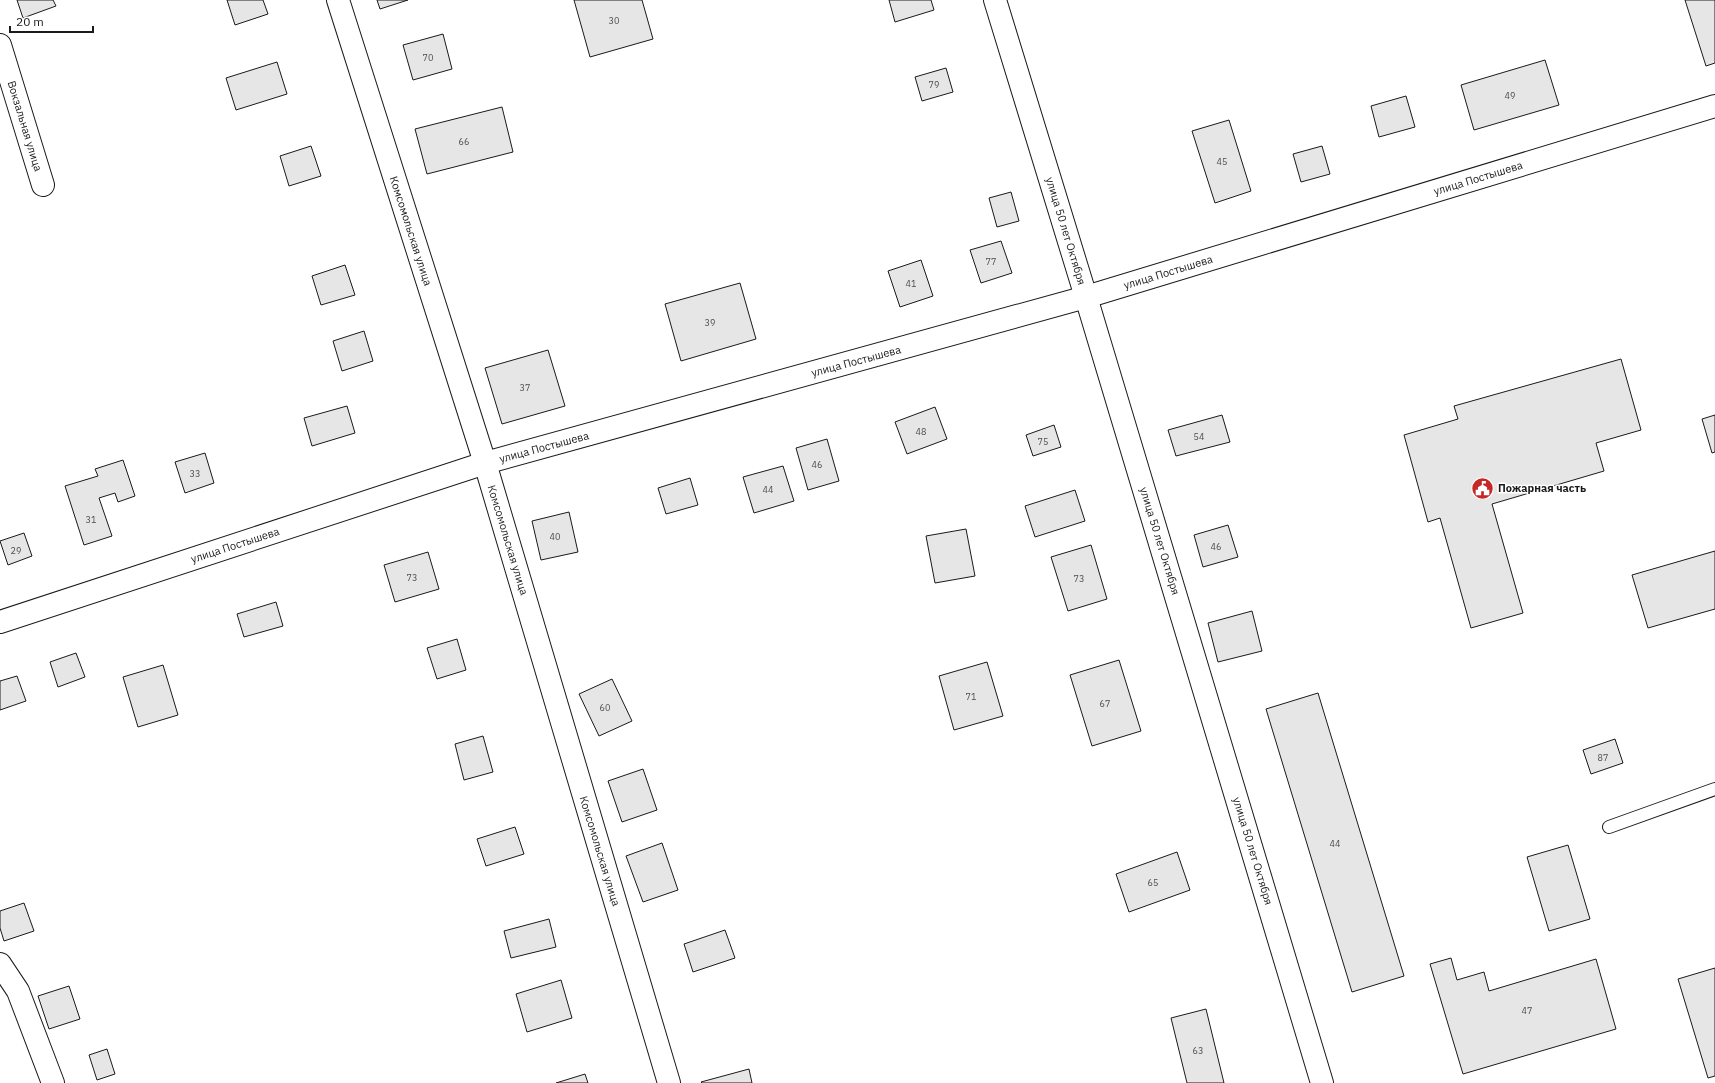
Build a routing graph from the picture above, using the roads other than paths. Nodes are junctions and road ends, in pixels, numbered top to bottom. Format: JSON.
{"nodes":[{"id":1,"x":338,"y":0,"type":"edge"},
{"id":2,"x":994,"y":0,"type":"edge"},
{"id":3,"x":0,"y":44,"type":"edge"},
{"id":4,"x":1715,"y":106,"type":"edge"},
{"id":5,"x":43,"y":185,"type":"dead end"},
{"id":6,"x":1086,"y":297,"type":"junction"},
{"id":7,"x":485,"y":463,"type":"junction"},
{"id":8,"x":0,"y":622,"type":"edge"},
{"id":9,"x":1715,"y":789,"type":"edge"},
{"id":10,"x":1609,"y":828,"type":"dead end"},
{"id":11,"x":0,"y":964,"type":"edge"},
{"id":12,"x":53,"y":1083,"type":"edge"},
{"id":13,"x":669,"y":1083,"type":"edge"},
{"id":14,"x":1322,"y":1083,"type":"edge"}],
"edges":[{"from":1,"to":7,"type":"street","name":"Комсомольская улица"},
{"from":2,"to":6,"type":"street","name":"улица 50 лет Октября"},
{"from":3,"to":5,"type":"street","name":"Вокзальная улица"},
{"from":4,"to":6,"type":"street","name":"улица Постышева"},
{"from":6,"to":7,"type":"street","name":"улица Постышева"},
{"from":6,"to":14,"type":"street","name":"улица 50 лет Октября"},
{"from":7,"to":8,"type":"street","name":"улица Постышева"},
{"from":7,"to":13,"type":"street","name":"Комсомольская улица"},
{"from":9,"to":10,"type":"lane"},
{"from":11,"to":12,"type":"street"}]}
